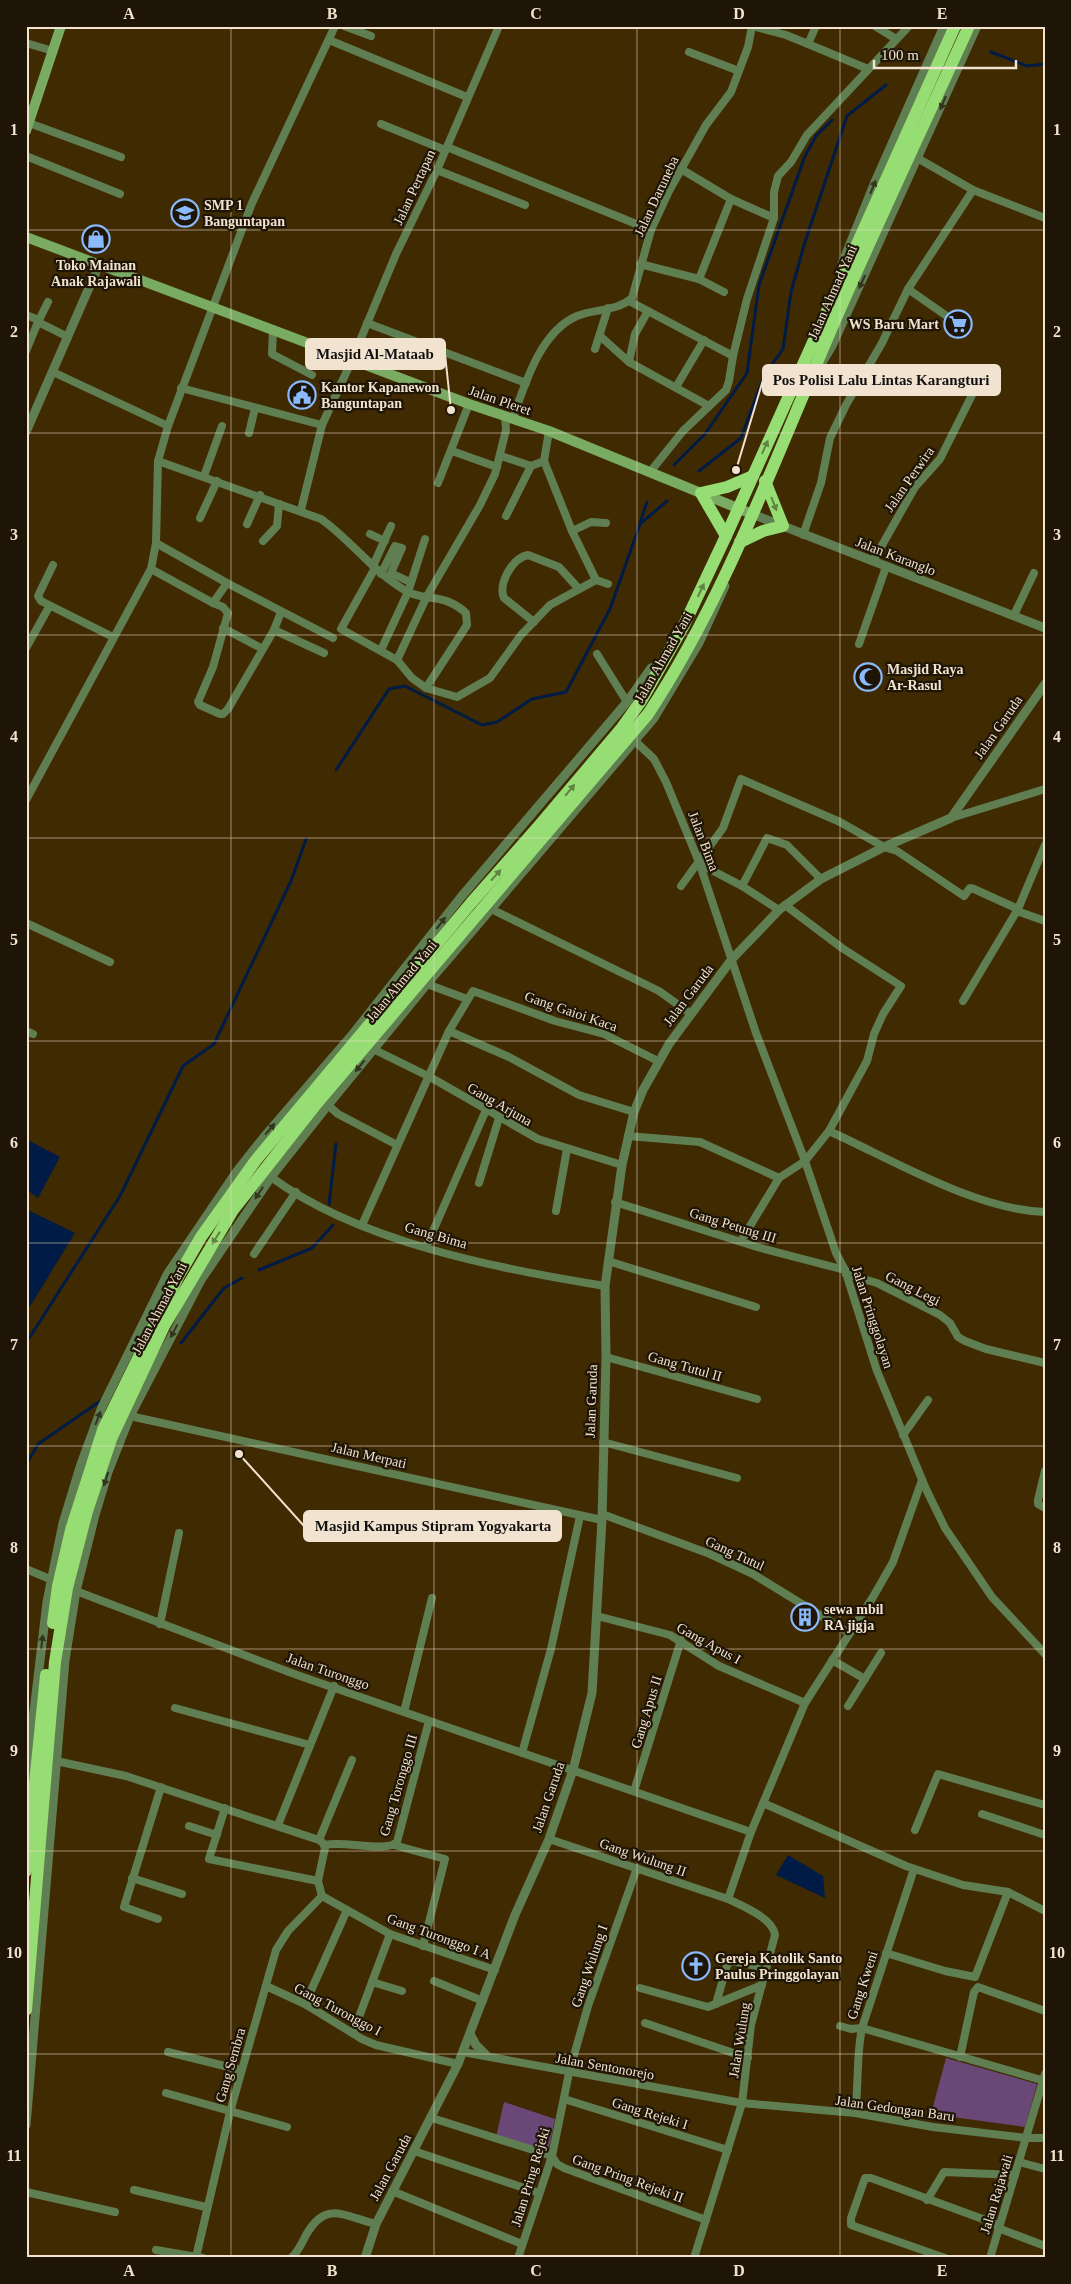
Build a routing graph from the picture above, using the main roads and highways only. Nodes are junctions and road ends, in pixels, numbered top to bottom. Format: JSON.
{"nodes":[{"id":1,"x":61,"y":26,"type":"edge"},
{"id":2,"x":955,"y":26,"type":"edge"},
{"id":3,"x":968,"y":26,"type":"edge"},
{"id":4,"x":28,"y":127,"type":"edge"},
{"id":5,"x":26,"y":237,"type":"edge"},
{"id":6,"x":838,"y":299,"type":"junction"},
{"id":7,"x":752,"y":476,"type":"junction"},
{"id":8,"x":766,"y":482,"type":"junction"},
{"id":9,"x":701,"y":493,"type":"junction"},
{"id":10,"x":738,"y":508,"type":"junction"},
{"id":11,"x":752,"y":514,"type":"junction"},
{"id":12,"x":726,"y":536,"type":"junction"},
{"id":13,"x":740,"y":542,"type":"junction"},
{"id":14,"x":543,"y":831,"type":"junction"},
{"id":15,"x":26,"y":1871,"type":"edge"},
{"id":16,"x":26,"y":2010,"type":"edge"}],
"edges":[{"from":1,"to":4,"type":"main road"},
{"from":2,"to":6,"type":"highway","name":"Jalan Ahmad Yani"},
{"from":3,"to":6,"type":"highway","name":"Jalan Ahmad Yani"},
{"from":5,"to":9,"type":"main road","name":"Jalan Pleret"},
{"from":7,"to":6,"type":"highway","name":"Jalan Ahmad Yani","one_way":true},
{"from":6,"to":8,"type":"highway","name":"Jalan Ahmad Yani"},
{"from":7,"to":9,"type":"highway"},
{"from":7,"to":10,"type":"highway","name":"Jalan Ahmad Yani"},
{"from":8,"to":11,"type":"highway","name":"Jalan Ahmad Yani"},
{"from":8,"to":13,"type":"highway","one_way":true},
{"from":9,"to":10,"type":"main road","name":"Jalan Pleret"},
{"from":9,"to":12,"type":"highway"},
{"from":10,"to":11,"type":"main road","name":"Jalan Karanglo"},
{"from":10,"to":12,"type":"highway","name":"Jalan Ahmad Yani"},
{"from":11,"to":13,"type":"highway","name":"Jalan Ahmad Yani"},
{"from":14,"to":12,"type":"highway","name":"Jalan Ahmad Yani","one_way":true},
{"from":13,"to":14,"type":"highway","name":"Jalan Ahmad Yani"},
{"from":15,"to":14,"type":"highway","name":"Jalan Ahmad Yani","one_way":true},
{"from":14,"to":16,"type":"highway","name":"Jalan Ahmad Yani","one_way":true}]}
